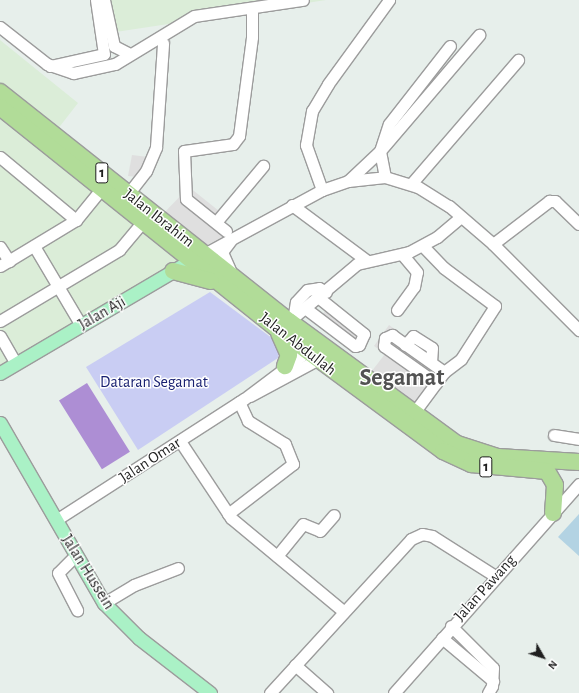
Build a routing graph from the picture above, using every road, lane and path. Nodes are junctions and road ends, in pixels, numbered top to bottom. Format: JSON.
{"nodes":[{"id":1,"x":96,"y":0,"type":"edge"},
{"id":2,"x":104,"y":0,"type":"edge"},
{"id":3,"x":303,"y":0,"type":"edge"},
{"id":4,"x":389,"y":0,"type":"edge"},
{"id":5,"x":252,"y":8,"type":"junction"},
{"id":6,"x":0,"y":27,"type":"edge"},
{"id":7,"x":479,"y":35,"type":"dead end"},
{"id":8,"x":163,"y":43,"type":"dead end"},
{"id":9,"x":450,"y":46,"type":"dead end"},
{"id":10,"x":130,"y":54,"type":"junction"},
{"id":11,"x":518,"y":60,"type":"dead end"},
{"id":12,"x":50,"y":66,"type":"junction"},
{"id":13,"x":0,"y":92,"type":"edge"},
{"id":14,"x":0,"y":107,"type":"edge"},
{"id":15,"x":380,"y":151,"type":"junction"},
{"id":16,"x":0,"y":157,"type":"edge"},
{"id":17,"x":263,"y":166,"type":"dead end"},
{"id":18,"x":385,"y":177,"type":"junction"},
{"id":19,"x":348,"y":181,"type":"junction"},
{"id":20,"x":411,"y":184,"type":"junction"},
{"id":21,"x":101,"y":189,"type":"junction"},
{"id":22,"x":322,"y":190,"type":"junction"},
{"id":23,"x":128,"y":194,"type":"junction"},
{"id":24,"x":292,"y":205,"type":"junction"},
{"id":25,"x":461,"y":216,"type":"junction"},
{"id":26,"x":76,"y":220,"type":"junction"},
{"id":27,"x":143,"y":221,"type":"junction"},
{"id":28,"x":217,"y":221,"type":"junction"},
{"id":29,"x":579,"y":224,"type":"edge"},
{"id":30,"x":230,"y":234,"type":"junction"},
{"id":31,"x":493,"y":244,"type":"junction"},
{"id":32,"x":34,"y":246,"type":"junction"},
{"id":33,"x":423,"y":246,"type":"junction"},
{"id":34,"x":0,"y":247,"type":"edge"},
{"id":35,"x":402,"y":254,"type":"junction"},
{"id":36,"x":199,"y":257,"type":"junction"},
{"id":37,"x":366,"y":260,"type":"junction"},
{"id":38,"x":4,"y":264,"type":"edge"},
{"id":39,"x":173,"y":271,"type":"junction"},
{"id":40,"x":232,"y":284,"type":"junction"},
{"id":41,"x":58,"y":286,"type":"junction"},
{"id":42,"x":323,"y":295,"type":"junction"},
{"id":43,"x":305,"y":308,"type":"junction"},
{"id":44,"x":397,"y":310,"type":"dead end"},
{"id":45,"x":286,"y":320,"type":"junction"},
{"id":46,"x":0,"y":321,"type":"edge"},
{"id":47,"x":82,"y":325,"type":"junction"},
{"id":48,"x":579,"y":330,"type":"edge"},
{"id":49,"x":0,"y":336,"type":"edge"},
{"id":50,"x":318,"y":352,"type":"junction"},
{"id":51,"x":16,"y":364,"type":"junction"},
{"id":52,"x":286,"y":366,"type":"junction"},
{"id":53,"x":444,"y":372,"type":"junction"},
{"id":54,"x":0,"y":373,"type":"edge"},
{"id":55,"x":436,"y":383,"type":"junction"},
{"id":56,"x":241,"y":401,"type":"junction"},
{"id":57,"x":409,"y":419,"type":"junction"},
{"id":58,"x":0,"y":423,"type":"edge"},
{"id":59,"x":554,"y":435,"type":"dead end"},
{"id":60,"x":579,"y":439,"type":"edge"},
{"id":61,"x":180,"y":441,"type":"junction"},
{"id":62,"x":579,"y":462,"type":"edge"},
{"id":63,"x":547,"y":471,"type":"junction"},
{"id":64,"x":579,"y":472,"type":"edge"},
{"id":65,"x":579,"y":484,"type":"edge"},
{"id":66,"x":553,"y":513,"type":"junction"},
{"id":67,"x":228,"y":514,"type":"junction"},
{"id":68,"x":334,"y":515,"type":"dead end"},
{"id":69,"x":56,"y":520,"type":"junction"},
{"id":70,"x":76,"y":555,"type":"junction"},
{"id":71,"x":277,"y":556,"type":"junction"},
{"id":72,"x":178,"y":568,"type":"dead end"},
{"id":73,"x":495,"y":576,"type":"junction"},
{"id":74,"x":104,"y":603,"type":"junction"},
{"id":75,"x":77,"y":610,"type":"dead end"},
{"id":76,"x":343,"y":611,"type":"junction"},
{"id":77,"x":451,"y":626,"type":"junction"},
{"id":78,"x":442,"y":638,"type":"junction"},
{"id":79,"x":295,"y":665,"type":"junction"},
{"id":80,"x":493,"y":681,"type":"junction"},
{"id":81,"x":206,"y":692,"type":"edge"},
{"id":82,"x":270,"y":693,"type":"edge"},
{"id":83,"x":327,"y":693,"type":"edge"},
{"id":84,"x":394,"y":693,"type":"edge"},
{"id":85,"x":488,"y":693,"type":"edge"}],
"edges":[{"from":1,"to":12,"type":"street"},
{"from":2,"to":10,"type":"street"},
{"from":3,"to":5,"type":"street"},
{"from":4,"to":22,"type":"street"},
{"from":5,"to":10,"type":"street"},
{"from":5,"to":28,"type":"street"},
{"from":6,"to":12,"type":"street"},
{"from":7,"to":15,"type":"street"},
{"from":8,"to":23,"type":"street"},
{"from":9,"to":15,"type":"street"},
{"from":10,"to":12,"type":"street"},
{"from":11,"to":20,"type":"street"},
{"from":13,"to":23,"type":"highway","name":"Jalan Ibrahim","number":"1"},
{"from":14,"to":21,"type":"highway","name":"Jalan Ibrahim","number":"1"},
{"from":15,"to":18,"type":"street"},
{"from":15,"to":19,"type":"street"},
{"from":16,"to":26,"type":"street"},
{"from":17,"to":28,"type":"street"},
{"from":18,"to":19,"type":"street"},
{"from":18,"to":20,"type":"street"},
{"from":19,"to":22,"type":"street"},
{"from":20,"to":25,"type":"street"},
{"from":21,"to":26,"type":"street"},
{"from":21,"to":27,"type":"highway","name":"Jalan Ibrahim","number":"1"},
{"from":22,"to":24,"type":"street"},
{"from":23,"to":36,"type":"highway","name":"Jalan Ibrahim","number":"1"},
{"from":24,"to":30,"type":"street"},
{"from":24,"to":37,"type":"street"},
{"from":25,"to":31,"type":"street"},
{"from":25,"to":33,"type":"street"},
{"from":26,"to":32,"type":"street"},
{"from":27,"to":36,"type":"highway","name":"Jalan Ibrahim","number":"1"},
{"from":27,"to":41,"type":"street"},
{"from":28,"to":30,"type":"street"},
{"from":29,"to":31,"type":"street"},
{"from":30,"to":36,"type":"street"},
{"from":30,"to":40,"type":"street"},
{"from":31,"to":48,"type":"street"},
{"from":32,"to":38,"type":"street"},
{"from":32,"to":41,"type":"street"},
{"from":33,"to":35,"type":"street"},
{"from":33,"to":53,"type":"street"},
{"from":34,"to":38,"type":"street"},
{"from":35,"to":37,"type":"street"},
{"from":35,"to":44,"type":"street"},
{"from":36,"to":39,"type":"main road","name":"Jalan Aji"},
{"from":36,"to":40,"type":"highway","name":"Jalan Abdullah","number":"1"},
{"from":37,"to":42,"type":"street"},
{"from":39,"to":40,"type":"highway"},
{"from":39,"to":47,"type":"main road","name":"Jalan Aji"},
{"from":40,"to":45,"type":"highway","name":"Jalan Abdullah","number":"1"},
{"from":41,"to":46,"type":"street"},
{"from":41,"to":47,"type":"street"},
{"from":42,"to":43,"type":"street"},
{"from":42,"to":43,"type":"street"},
{"from":42,"to":45,"type":"street"},
{"from":43,"to":45,"type":"street"},
{"from":45,"to":50,"type":"highway","name":"Jalan Abdullah","number":"1"},
{"from":45,"to":52,"type":"highway"},
{"from":47,"to":51,"type":"main road","name":"Jalan Aji"},
{"from":49,"to":51,"type":"street"},
{"from":50,"to":52,"type":"street","name":"Jalan Omar"},
{"from":50,"to":56,"type":"street","name":"Jalan Omar"},
{"from":50,"to":57,"type":"highway","name":"Jalan Abdullah","number":"1"},
{"from":51,"to":54,"type":"main road","name":"Jalan Aji"},
{"from":52,"to":56,"type":"street","name":"Jalan Omar"},
{"from":53,"to":55,"type":"street"},
{"from":53,"to":55,"type":"street"},
{"from":55,"to":57,"type":"street"},
{"from":56,"to":61,"type":"street","name":"Jalan Omar"},
{"from":56,"to":67,"type":"street"},
{"from":57,"to":62,"type":"highway","number":"1"},
{"from":57,"to":63,"type":"highway","number":"1"},
{"from":58,"to":69,"type":"main road","name":"Jalan Hussein"},
{"from":59,"to":60,"type":"street"},
{"from":61,"to":67,"type":"street"},
{"from":61,"to":69,"type":"street","name":"Jalan Omar"},
{"from":63,"to":64,"type":"highway","number":"1"},
{"from":63,"to":66,"type":"highway"},
{"from":65,"to":66,"type":"street","name":"Jalan Pawang"},
{"from":66,"to":73,"type":"street","name":"Jalan Pawang"},
{"from":67,"to":71,"type":"street"},
{"from":68,"to":71,"type":"street"},
{"from":69,"to":70,"type":"main road","name":"Jalan Hussein"},
{"from":70,"to":74,"type":"main road","name":"Jalan Hussein"},
{"from":70,"to":75,"type":"street"},
{"from":71,"to":76,"type":"street"},
{"from":72,"to":74,"type":"street"},
{"from":73,"to":76,"type":"street"},
{"from":73,"to":77,"type":"street","name":"Jalan Pawang"},
{"from":74,"to":81,"type":"main road","name":"Jalan Hussein"},
{"from":76,"to":79,"type":"street"},
{"from":77,"to":78,"type":"street","name":"Jalan Pawang"},
{"from":77,"to":80,"type":"street"},
{"from":78,"to":80,"type":"street"},
{"from":78,"to":84,"type":"street","name":"Jalan Pawang"},
{"from":79,"to":82,"type":"street"},
{"from":79,"to":83,"type":"street"},
{"from":80,"to":85,"type":"street"}]}
